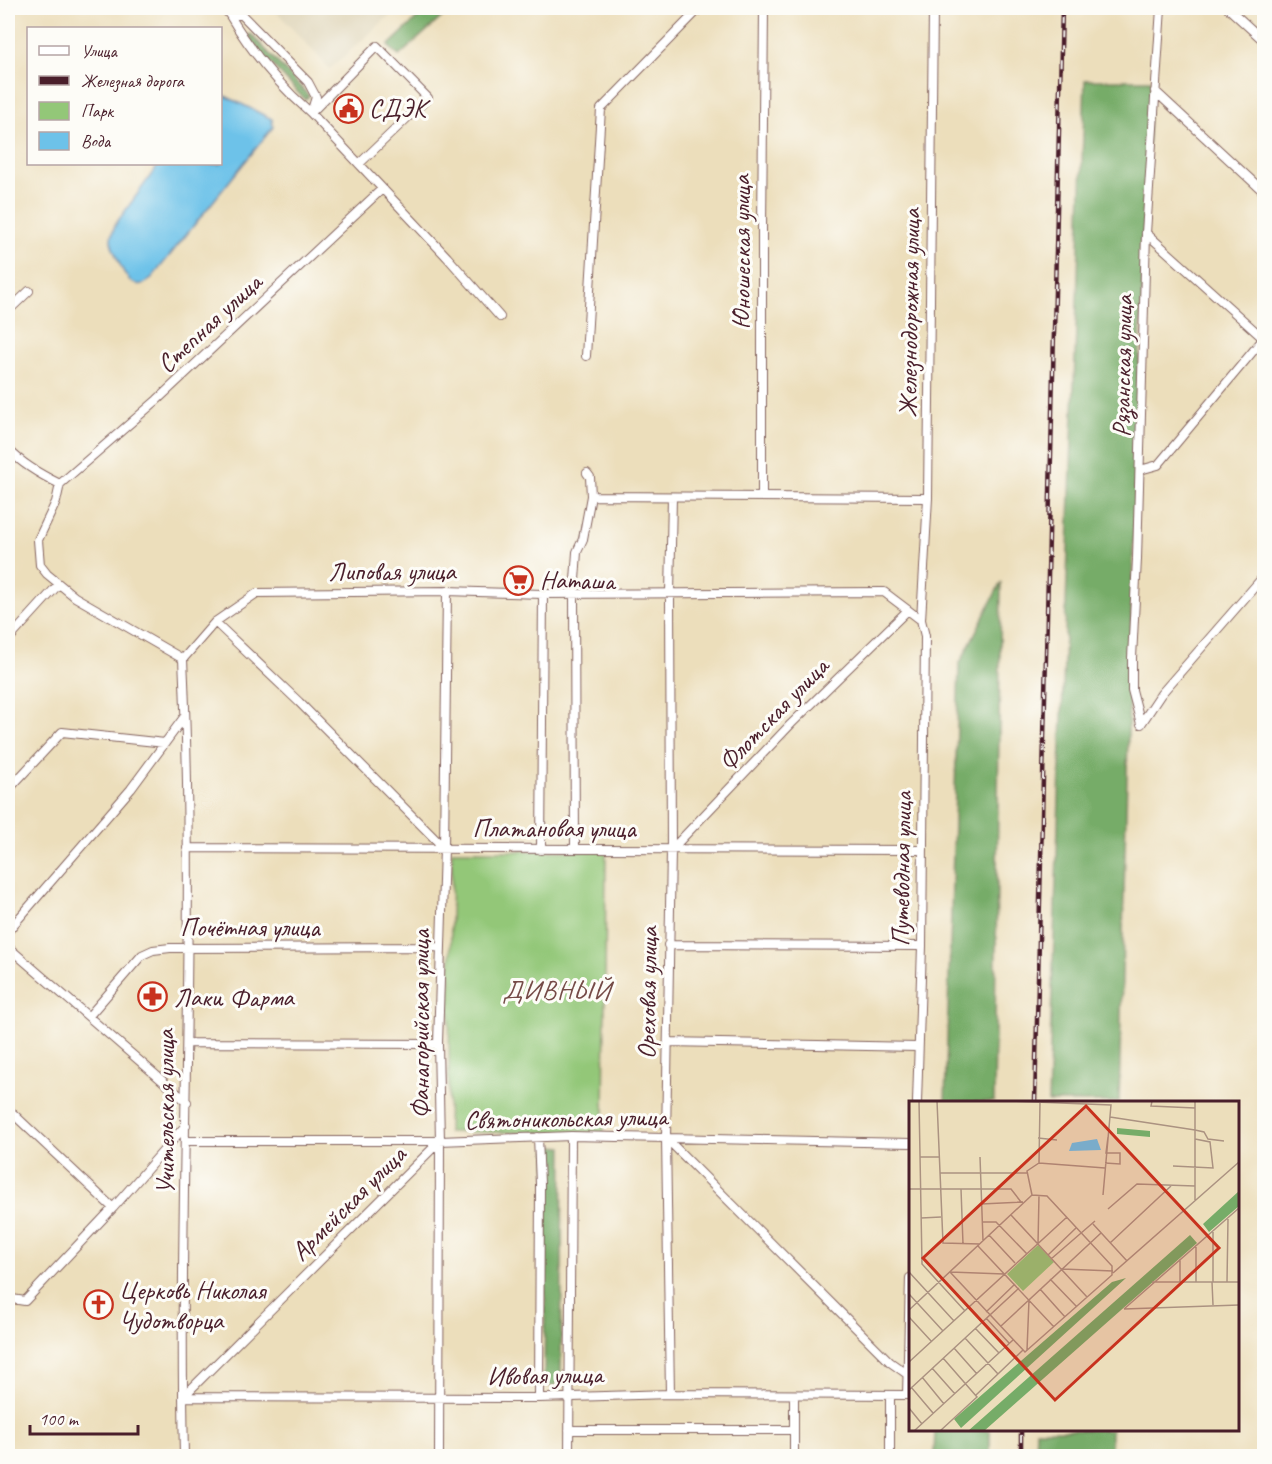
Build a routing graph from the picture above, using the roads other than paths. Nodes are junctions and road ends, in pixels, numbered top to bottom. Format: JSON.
{"nodes":[{"id":1,"x":700,"y":8,"type":"edge"},
{"id":2,"x":764,"y":8,"type":"edge"},
{"id":3,"x":933,"y":8,"type":"edge"},
{"id":4,"x":1161,"y":8,"type":"edge"},
{"id":5,"x":1227,"y":8,"type":"edge"},
{"id":6,"x":226,"y":11,"type":"edge"},
{"id":7,"x":1264,"y":41,"type":"edge"},
{"id":8,"x":1155,"y":91,"type":"junction"},
{"id":9,"x":311,"y":113,"type":"junction"},
{"id":10,"x":359,"y":164,"type":"junction"},
{"id":11,"x":382,"y":189,"type":"junction"},
{"id":12,"x":1264,"y":192,"type":"edge"},
{"id":13,"x":1146,"y":233,"type":"junction"},
{"id":14,"x":28,"y":291,"type":"dead end"},
{"id":15,"x":8,"y":311,"type":"edge"},
{"id":16,"x":501,"y":317,"type":"dead end"},
{"id":17,"x":1264,"y":339,"type":"edge"},
{"id":18,"x":586,"y":357,"type":"dead end"},
{"id":19,"x":8,"y":449,"type":"edge"},
{"id":20,"x":1140,"y":470,"type":"junction"},
{"id":21,"x":587,"y":473,"type":"dead end"},
{"id":22,"x":60,"y":484,"type":"junction"},
{"id":23,"x":591,"y":496,"type":"junction"},
{"id":24,"x":762,"y":496,"type":"junction"},
{"id":25,"x":672,"y":497,"type":"junction"},
{"id":26,"x":928,"y":498,"type":"junction"},
{"id":27,"x":1264,"y":576,"type":"edge"},
{"id":28,"x":58,"y":585,"type":"junction"},
{"id":29,"x":447,"y":591,"type":"junction"},
{"id":30,"x":543,"y":594,"type":"junction"},
{"id":31,"x":574,"y":594,"type":"junction"},
{"id":32,"x":670,"y":594,"type":"junction"},
{"id":33,"x":908,"y":610,"type":"junction"},
{"id":34,"x":921,"y":620,"type":"junction"},
{"id":35,"x":215,"y":622,"type":"junction"},
{"id":36,"x":8,"y":640,"type":"edge"},
{"id":37,"x":183,"y":659,"type":"junction"},
{"id":38,"x":186,"y":716,"type":"junction"},
{"id":39,"x":165,"y":743,"type":"junction"},
{"id":40,"x":8,"y":790,"type":"edge"},
{"id":41,"x":187,"y":848,"type":"junction"},
{"id":42,"x":444,"y":848,"type":"junction"},
{"id":43,"x":575,"y":849,"type":"junction"},
{"id":44,"x":540,"y":850,"type":"junction"},
{"id":45,"x":671,"y":850,"type":"junction"},
{"id":46,"x":921,"y":850,"type":"junction"},
{"id":47,"x":8,"y":931,"type":"edge"},
{"id":48,"x":668,"y":945,"type":"junction"},
{"id":49,"x":8,"y":946,"type":"edge"},
{"id":50,"x":921,"y":946,"type":"junction"},
{"id":51,"x":441,"y":947,"type":"junction"},
{"id":52,"x":187,"y":948,"type":"junction"},
{"id":53,"x":89,"y":1016,"type":"junction"},
{"id":54,"x":668,"y":1042,"type":"junction"},
{"id":55,"x":187,"y":1043,"type":"junction"},
{"id":56,"x":438,"y":1044,"type":"junction"},
{"id":57,"x":917,"y":1047,"type":"junction"},
{"id":58,"x":917,"y":1101,"type":"edge"},
{"id":59,"x":187,"y":1102,"type":"junction"},
{"id":60,"x":8,"y":1109,"type":"edge"},
{"id":61,"x":186,"y":1125,"type":"junction"},
{"id":62,"x":571,"y":1136,"type":"junction"},
{"id":63,"x":538,"y":1137,"type":"junction"},
{"id":64,"x":666,"y":1138,"type":"junction"},
{"id":65,"x":186,"y":1141,"type":"junction"},
{"id":66,"x":440,"y":1141,"type":"junction"},
{"id":67,"x":909,"y":1143,"type":"edge"},
{"id":68,"x":113,"y":1208,"type":"junction"},
{"id":69,"x":8,"y":1296,"type":"edge"},
{"id":70,"x":909,"y":1310,"type":"edge"},
{"id":71,"x":907,"y":1374,"type":"junction"},
{"id":72,"x":670,"y":1394,"type":"junction"},
{"id":73,"x":794,"y":1395,"type":"junction"},
{"id":74,"x":890,"y":1395,"type":"junction"},
{"id":75,"x":183,"y":1396,"type":"junction"},
{"id":76,"x":568,"y":1396,"type":"junction"},
{"id":77,"x":440,"y":1397,"type":"junction"},
{"id":78,"x":539,"y":1398,"type":"junction"},
{"id":79,"x":569,"y":1430,"type":"junction"},
{"id":80,"x":794,"y":1430,"type":"junction"},
{"id":81,"x":184,"y":1456,"type":"edge"},
{"id":82,"x":439,"y":1456,"type":"edge"},
{"id":83,"x":569,"y":1456,"type":"edge"},
{"id":84,"x":795,"y":1456,"type":"edge"},
{"id":85,"x":890,"y":1456,"type":"edge"}],
"edges":[{"from":1,"to":18,"type":"street"},
{"from":2,"to":24,"type":"street","name":"Юношеская улица"},
{"from":3,"to":26,"type":"street","name":"Железнодорожная улица"},
{"from":4,"to":8,"type":"street","name":"Рязанская улица"},
{"from":5,"to":7,"type":"street"},
{"from":6,"to":9,"type":"street"},
{"from":6,"to":9,"type":"street"},
{"from":8,"to":12,"type":"street"},
{"from":8,"to":13,"type":"street","name":"Рязанская улица"},
{"from":9,"to":10,"type":"street"},
{"from":9,"to":10,"type":"street"},
{"from":10,"to":11,"type":"street"},
{"from":11,"to":16,"type":"street"},
{"from":11,"to":22,"type":"street","name":"Степная улица"},
{"from":13,"to":17,"type":"street"},
{"from":13,"to":20,"type":"street","name":"Рязанская улица"},
{"from":14,"to":15,"type":"street"},
{"from":17,"to":20,"type":"street"},
{"from":19,"to":22,"type":"street"},
{"from":20,"to":27,"type":"street","name":"Рязанская улица"},
{"from":21,"to":23,"type":"street"},
{"from":22,"to":28,"type":"street"},
{"from":23,"to":25,"type":"street"},
{"from":23,"to":31,"type":"street"},
{"from":24,"to":25,"type":"street"},
{"from":24,"to":26,"type":"street"},
{"from":25,"to":32,"type":"street","name":"Ореховая улица"},
{"from":26,"to":34,"type":"street","name":"Железнодорожная улица"},
{"from":28,"to":36,"type":"street"},
{"from":28,"to":37,"type":"street"},
{"from":29,"to":30,"type":"street","name":"Липовая улица"},
{"from":29,"to":35,"type":"street","name":"Липовая улица"},
{"from":29,"to":42,"type":"street","name":"Фанагорийская улица"},
{"from":30,"to":31,"type":"street","name":"Липовая улица"},
{"from":30,"to":44,"type":"street"},
{"from":31,"to":32,"type":"street","name":"Липовая улица"},
{"from":31,"to":43,"type":"street"},
{"from":32,"to":33,"type":"street","name":"Липовая улица"},
{"from":32,"to":45,"type":"street","name":"Ореховая улица"},
{"from":33,"to":34,"type":"street"},
{"from":33,"to":45,"type":"street","name":"Флотская улица"},
{"from":34,"to":46,"type":"street","name":"Путеводная улица"},
{"from":35,"to":37,"type":"street","name":"Липовая улица"},
{"from":35,"to":42,"type":"street"},
{"from":37,"to":38,"type":"street","name":"Учительская улица"},
{"from":38,"to":39,"type":"street"},
{"from":38,"to":41,"type":"street","name":"Учительская улица"},
{"from":39,"to":40,"type":"street"},
{"from":39,"to":47,"type":"street"},
{"from":41,"to":42,"type":"street","name":"Платановая улица"},
{"from":41,"to":52,"type":"street","name":"Учительская улица"},
{"from":42,"to":44,"type":"street","name":"Платановая улица"},
{"from":42,"to":51,"type":"street","name":"Фанагорийская улица"},
{"from":43,"to":44,"type":"street","name":"Платановая улица"},
{"from":43,"to":45,"type":"street","name":"Платановая улица"},
{"from":45,"to":46,"type":"street","name":"Платановая улица"},
{"from":45,"to":48,"type":"street","name":"Ореховая улица"},
{"from":46,"to":50,"type":"street","name":"Путеводная улица"},
{"from":48,"to":50,"type":"street"},
{"from":48,"to":54,"type":"street","name":"Ореховая улица"},
{"from":49,"to":53,"type":"street"},
{"from":50,"to":57,"type":"street","name":"Путеводная улица"},
{"from":51,"to":52,"type":"street","name":"Почётная улица"},
{"from":51,"to":56,"type":"street","name":"Фанагорийская улица"},
{"from":52,"to":53,"type":"street","name":"Почётная улица"},
{"from":52,"to":55,"type":"street","name":"Учительская улица"},
{"from":53,"to":59,"type":"street"},
{"from":54,"to":57,"type":"street"},
{"from":54,"to":64,"type":"street","name":"Ореховая улица"},
{"from":55,"to":56,"type":"street"},
{"from":55,"to":59,"type":"street","name":"Учительская улица"},
{"from":56,"to":66,"type":"street","name":"Фанагорийская улица"},
{"from":57,"to":58,"type":"street","name":"Путеводная улица"},
{"from":59,"to":61,"type":"street","name":"Учительская улица"},
{"from":60,"to":68,"type":"street"},
{"from":61,"to":65,"type":"street","name":"Учительская улица"},
{"from":61,"to":68,"type":"street"},
{"from":62,"to":63,"type":"street","name":"Святоникольская улица"},
{"from":62,"to":64,"type":"street","name":"Святоникольская улица"},
{"from":62,"to":76,"type":"street"},
{"from":63,"to":66,"type":"street","name":"Святоникольская улица"},
{"from":63,"to":78,"type":"street"},
{"from":64,"to":67,"type":"street","name":"Святоникольская улица"},
{"from":64,"to":71,"type":"street"},
{"from":64,"to":72,"type":"street","name":"Ореховая улица"},
{"from":65,"to":66,"type":"street","name":"Святоникольская улица"},
{"from":65,"to":75,"type":"street","name":"Учительская улица"},
{"from":66,"to":75,"type":"street","name":"Армейская улица"},
{"from":66,"to":77,"type":"street","name":"Фанагорийская улица"},
{"from":68,"to":69,"type":"street"},
{"from":70,"to":71,"type":"street"},
{"from":71,"to":74,"type":"street","name":"Ивовая улица"},
{"from":72,"to":73,"type":"street","name":"Ивовая улица"},
{"from":72,"to":76,"type":"street","name":"Ивовая улица"},
{"from":73,"to":74,"type":"street","name":"Ивовая улица"},
{"from":73,"to":80,"type":"street"},
{"from":74,"to":85,"type":"street"},
{"from":75,"to":77,"type":"street","name":"Ивовая улица"},
{"from":75,"to":81,"type":"street","name":"Учительская улица"},
{"from":76,"to":78,"type":"street","name":"Ивовая улица"},
{"from":76,"to":79,"type":"street"},
{"from":77,"to":78,"type":"street","name":"Ивовая улица"},
{"from":77,"to":82,"type":"street","name":"Фанагорийская улица"},
{"from":79,"to":80,"type":"street"},
{"from":79,"to":83,"type":"street"},
{"from":80,"to":84,"type":"street"}]}
